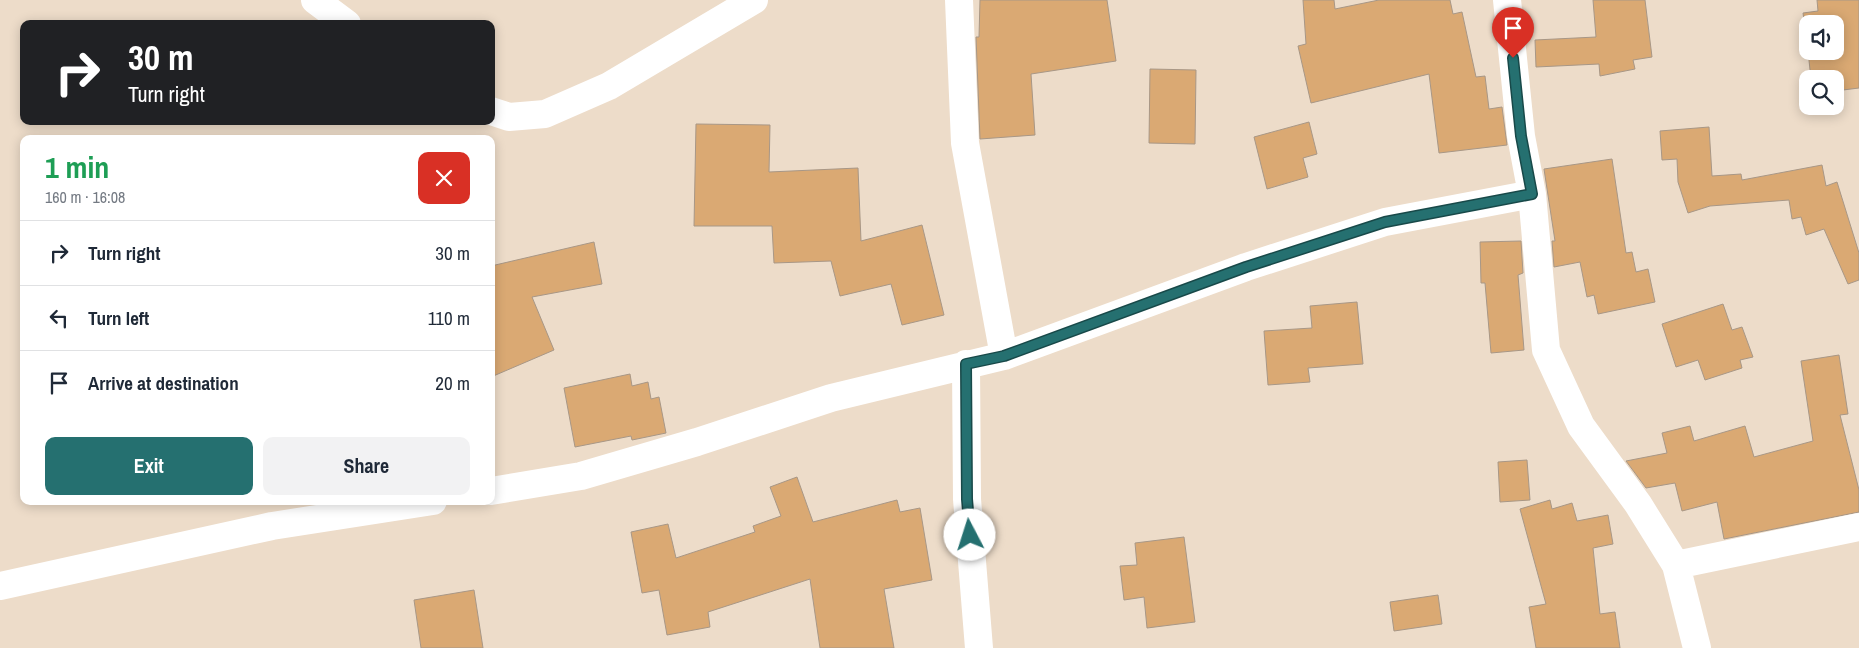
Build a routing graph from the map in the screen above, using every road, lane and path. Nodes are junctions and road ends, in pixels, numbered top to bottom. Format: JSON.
{"nodes":[{"id":1,"x":315,"y":0,"type":"edge"},
{"id":2,"x":754,"y":0,"type":"edge"},
{"id":3,"x":959,"y":0,"type":"edge"},
{"id":4,"x":1507,"y":0,"type":"edge"},
{"id":5,"x":342,"y":20,"type":"edge"},
{"id":6,"x":495,"y":112,"type":"edge"},
{"id":7,"x":1532,"y":194,"type":"junction"},
{"id":8,"x":1004,"y":356,"type":"junction"},
{"id":9,"x":966,"y":364,"type":"junction"},
{"id":10,"x":495,"y":491,"type":"edge"},
{"id":11,"x":407,"y":505,"type":"edge"},
{"id":12,"x":1859,"y":526,"type":"edge"},
{"id":13,"x":1676,"y":565,"type":"junction"},
{"id":14,"x":0,"y":586,"type":"edge"},
{"id":15,"x":980,"y":648,"type":"edge"},
{"id":16,"x":1697,"y":648,"type":"edge"}],
"edges":[{"from":1,"to":5,"type":"street"},
{"from":2,"to":6,"type":"street"},
{"from":3,"to":8,"type":"street"},
{"from":4,"to":7,"type":"street"},
{"from":7,"to":8,"type":"street"},
{"from":7,"to":13,"type":"street"},
{"from":8,"to":9,"type":"street"},
{"from":9,"to":10,"type":"street"},
{"from":9,"to":15,"type":"street"},
{"from":11,"to":14,"type":"street"},
{"from":12,"to":13,"type":"street"},
{"from":13,"to":16,"type":"street"}]}
